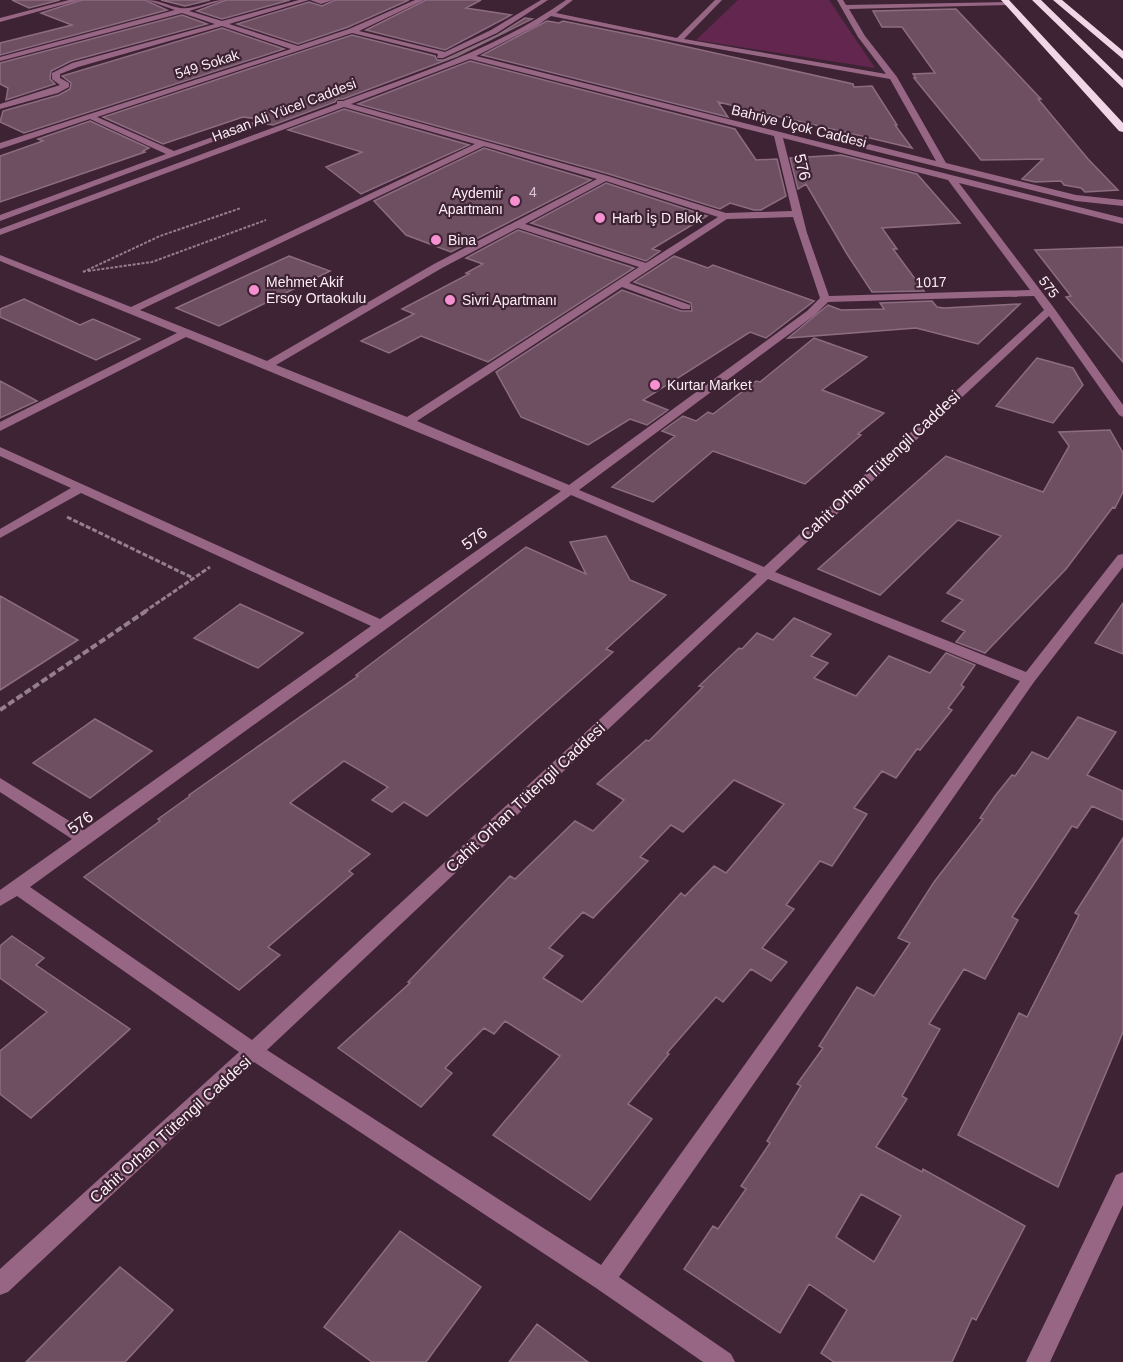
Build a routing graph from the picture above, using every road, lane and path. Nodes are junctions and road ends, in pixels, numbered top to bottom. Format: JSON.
{"nodes":[{"id":1,"x":77,"y":0,"type":"edge"},
{"id":2,"x":150,"y":0,"type":"edge"},
{"id":3,"x":221,"y":0,"type":"edge"},
{"id":4,"x":306,"y":0,"type":"edge"},
{"id":5,"x":313,"y":0,"type":"edge"},
{"id":6,"x":330,"y":0,"type":"edge"},
{"id":7,"x":421,"y":0,"type":"edge"},
{"id":8,"x":545,"y":0,"type":"edge"},
{"id":9,"x":570,"y":0,"type":"edge"},
{"id":10,"x":719,"y":0,"type":"edge"},
{"id":11,"x":1036,"y":0,"type":"edge"},
{"id":12,"x":1057,"y":0,"type":"edge"},
{"id":13,"x":1006,"y":2,"type":"edge"},
{"id":14,"x":842,"y":3,"type":"edge"},
{"id":15,"x":183,"y":11,"type":"junction"},
{"id":16,"x":550,"y":14,"type":"junction"},
{"id":17,"x":0,"y":20,"type":"edge"},
{"id":18,"x":221,"y":24,"type":"junction"},
{"id":19,"x":352,"y":31,"type":"junction"},
{"id":20,"x":679,"y":40,"type":"junction"},
{"id":21,"x":296,"y":48,"type":"junction"},
{"id":22,"x":478,"y":52,"type":"junction"},
{"id":23,"x":446,"y":54,"type":"junction"},
{"id":24,"x":1123,"y":56,"type":"edge"},
{"id":25,"x":469,"y":57,"type":"junction"},
{"id":26,"x":0,"y":59,"type":"edge"},
{"id":27,"x":425,"y":62,"type":"dead end"},
{"id":28,"x":893,"y":77,"type":"junction"},
{"id":29,"x":1123,"y":85,"type":"edge"},
{"id":30,"x":340,"y":103,"type":"junction"},
{"id":31,"x":0,"y":107,"type":"edge"},
{"id":32,"x":91,"y":117,"type":"junction"},
{"id":33,"x":271,"y":118,"type":"dead end"},
{"id":34,"x":1123,"y":129,"type":"edge"},
{"id":35,"x":778,"y":135,"type":"junction"},
{"id":36,"x":482,"y":144,"type":"junction"},
{"id":37,"x":0,"y":146,"type":"edge"},
{"id":38,"x":172,"y":154,"type":"junction"},
{"id":39,"x":942,"y":164,"type":"junction"},
{"id":40,"x":605,"y":178,"type":"junction"},
{"id":41,"x":951,"y":178,"type":"junction"},
{"id":42,"x":1123,"y":203,"type":"edge"},
{"id":43,"x":241,"y":208,"type":"dead end"},
{"id":44,"x":798,"y":214,"type":"junction"},
{"id":45,"x":725,"y":216,"type":"junction"},
{"id":46,"x":0,"y":218,"type":"edge"},
{"id":47,"x":266,"y":220,"type":"dead end"},
{"id":48,"x":1123,"y":221,"type":"edge"},
{"id":49,"x":516,"y":224,"type":"junction"},
{"id":50,"x":0,"y":232,"type":"edge"},
{"id":51,"x":0,"y":258,"type":"edge"},
{"id":52,"x":650,"y":267,"type":"junction"},
{"id":53,"x":84,"y":271,"type":"junction"},
{"id":54,"x":60,"y":282,"type":"junction"},
{"id":55,"x":622,"y":284,"type":"junction"},
{"id":56,"x":1037,"y":293,"type":"junction"},
{"id":57,"x":825,"y":298,"type":"junction"},
{"id":58,"x":686,"y":307,"type":"dead end"},
{"id":59,"x":1050,"y":309,"type":"junction"},
{"id":60,"x":130,"y":311,"type":"junction"},
{"id":61,"x":185,"y":333,"type":"junction"},
{"id":62,"x":267,"y":366,"type":"junction"},
{"id":63,"x":1123,"y":413,"type":"edge"},
{"id":64,"x":408,"y":422,"type":"junction"},
{"id":65,"x":0,"y":427,"type":"edge"},
{"id":66,"x":0,"y":451,"type":"edge"},
{"id":67,"x":80,"y":488,"type":"junction"},
{"id":68,"x":569,"y":491,"type":"junction"},
{"id":69,"x":64,"y":515,"type":"dead end"},
{"id":70,"x":0,"y":534,"type":"edge"},
{"id":71,"x":228,"y":555,"type":"junction"},
{"id":72,"x":1123,"y":558,"type":"edge"},
{"id":73,"x":764,"y":572,"type":"junction"},
{"id":74,"x":193,"y":579,"type":"junction"},
{"id":75,"x":381,"y":625,"type":"junction"},
{"id":76,"x":1029,"y":680,"type":"junction"},
{"id":77,"x":0,"y":710,"type":"edge"},
{"id":78,"x":0,"y":784,"type":"edge"},
{"id":79,"x":85,"y":838,"type":"junction"},
{"id":80,"x":17,"y":887,"type":"junction"},
{"id":81,"x":0,"y":899,"type":"edge"},
{"id":82,"x":254,"y":1052,"type":"junction"},
{"id":83,"x":1123,"y":1182,"type":"edge"},
{"id":84,"x":604,"y":1280,"type":"junction"},
{"id":85,"x":0,"y":1284,"type":"edge"},
{"id":86,"x":723,"y":1362,"type":"edge"},
{"id":87,"x":1038,"y":1362,"type":"edge"}],
"edges":[{"from":1,"to":17,"type":"street"},
{"from":2,"to":15,"type":"street"},
{"from":3,"to":15,"type":"street"},
{"from":4,"to":18,"type":"street"},
{"from":5,"to":6,"type":"street"},
{"from":7,"to":19,"type":"street","name":"549 Sokak"},
{"from":8,"to":23,"type":"street"},
{"from":9,"to":16,"type":"street","name":"Hasan Ali Yücel Caddesi"},
{"from":10,"to":20,"type":"street"},
{"from":11,"to":29,"type":"highway"},
{"from":12,"to":24,"type":"highway"},
{"from":13,"to":14,"type":"street"},
{"from":13,"to":34,"type":"highway"},
{"from":14,"to":28,"type":"street"},
{"from":15,"to":18,"type":"street"},
{"from":15,"to":26,"type":"street"},
{"from":16,"to":20,"type":"street"},
{"from":16,"to":22,"type":"street","name":"Hasan Ali Yücel Caddesi"},
{"from":18,"to":21,"type":"street"},
{"from":18,"to":31,"type":"street"},
{"from":19,"to":21,"type":"street","name":"549 Sokak"},
{"from":19,"to":23,"type":"street"},
{"from":20,"to":28,"type":"street"},
{"from":21,"to":32,"type":"street","name":"549 Sokak"},
{"from":22,"to":25,"type":"street","name":"Hasan Ali Yücel Caddesi"},
{"from":22,"to":39,"type":"street","name":"Bahriye Üçok Caddesi"},
{"from":23,"to":27,"type":"street"},
{"from":25,"to":30,"type":"street","name":"Hasan Ali Yücel Caddesi"},
{"from":25,"to":35,"type":"street","name":"Bahriye Üçok Caddesi"},
{"from":28,"to":39,"type":"street"},
{"from":30,"to":36,"type":"street"},
{"from":30,"to":50,"type":"street","name":"Hasan Ali Yücel Caddesi"},
{"from":32,"to":37,"type":"street","name":"549 Sokak"},
{"from":32,"to":38,"type":"street"},
{"from":33,"to":38,"type":"street"},
{"from":35,"to":41,"type":"street","name":"Bahriye Üçok Caddesi"},
{"from":35,"to":44,"type":"street","name":"576"},
{"from":36,"to":40,"type":"street"},
{"from":36,"to":60,"type":"street"},
{"from":38,"to":46,"type":"street"},
{"from":39,"to":42,"type":"street","name":"Bahriye Üçok Caddesi"},
{"from":40,"to":45,"type":"street"},
{"from":40,"to":49,"type":"street"},
{"from":41,"to":48,"type":"street","name":"Bahriye Üçok Caddesi"},
{"from":41,"to":56,"type":"street","name":"575"},
{"from":43,"to":53,"type":"path"},
{"from":44,"to":45,"type":"street"},
{"from":44,"to":57,"type":"street","name":"576"},
{"from":45,"to":52,"type":"street"},
{"from":47,"to":53,"type":"path"},
{"from":49,"to":52,"type":"street"},
{"from":49,"to":62,"type":"street"},
{"from":51,"to":54,"type":"street"},
{"from":52,"to":55,"type":"street"},
{"from":53,"to":54,"type":"path"},
{"from":54,"to":60,"type":"street"},
{"from":55,"to":58,"type":"street"},
{"from":55,"to":64,"type":"street"},
{"from":56,"to":57,"type":"street","name":"1017"},
{"from":56,"to":59,"type":"street","name":"575"},
{"from":57,"to":68,"type":"street","name":"576"},
{"from":59,"to":63,"type":"street","name":"575"},
{"from":59,"to":73,"type":"street","name":"Cahit Orhan Tütengil Caddesi"},
{"from":60,"to":61,"type":"street"},
{"from":61,"to":62,"type":"street"},
{"from":61,"to":65,"type":"street"},
{"from":62,"to":64,"type":"street"},
{"from":64,"to":68,"type":"street"},
{"from":66,"to":67,"type":"street"},
{"from":67,"to":70,"type":"street"},
{"from":67,"to":71,"type":"street"},
{"from":68,"to":73,"type":"street"},
{"from":68,"to":75,"type":"street","name":"576"},
{"from":69,"to":74,"type":"path"},
{"from":71,"to":74,"type":"path"},
{"from":71,"to":75,"type":"street"},
{"from":72,"to":76,"type":"street"},
{"from":73,"to":76,"type":"street"},
{"from":73,"to":82,"type":"street","name":"Cahit Orhan Tütengil Caddesi"},
{"from":74,"to":77,"type":"path"},
{"from":75,"to":79,"type":"street","name":"576"},
{"from":76,"to":84,"type":"street"},
{"from":78,"to":79,"type":"street"},
{"from":79,"to":80,"type":"street","name":"576"},
{"from":80,"to":81,"type":"street","name":"576"},
{"from":80,"to":82,"type":"street"},
{"from":82,"to":84,"type":"street"},
{"from":82,"to":85,"type":"street","name":"Cahit Orhan Tütengil Caddesi"},
{"from":83,"to":87,"type":"street"},
{"from":84,"to":86,"type":"street"}]}
